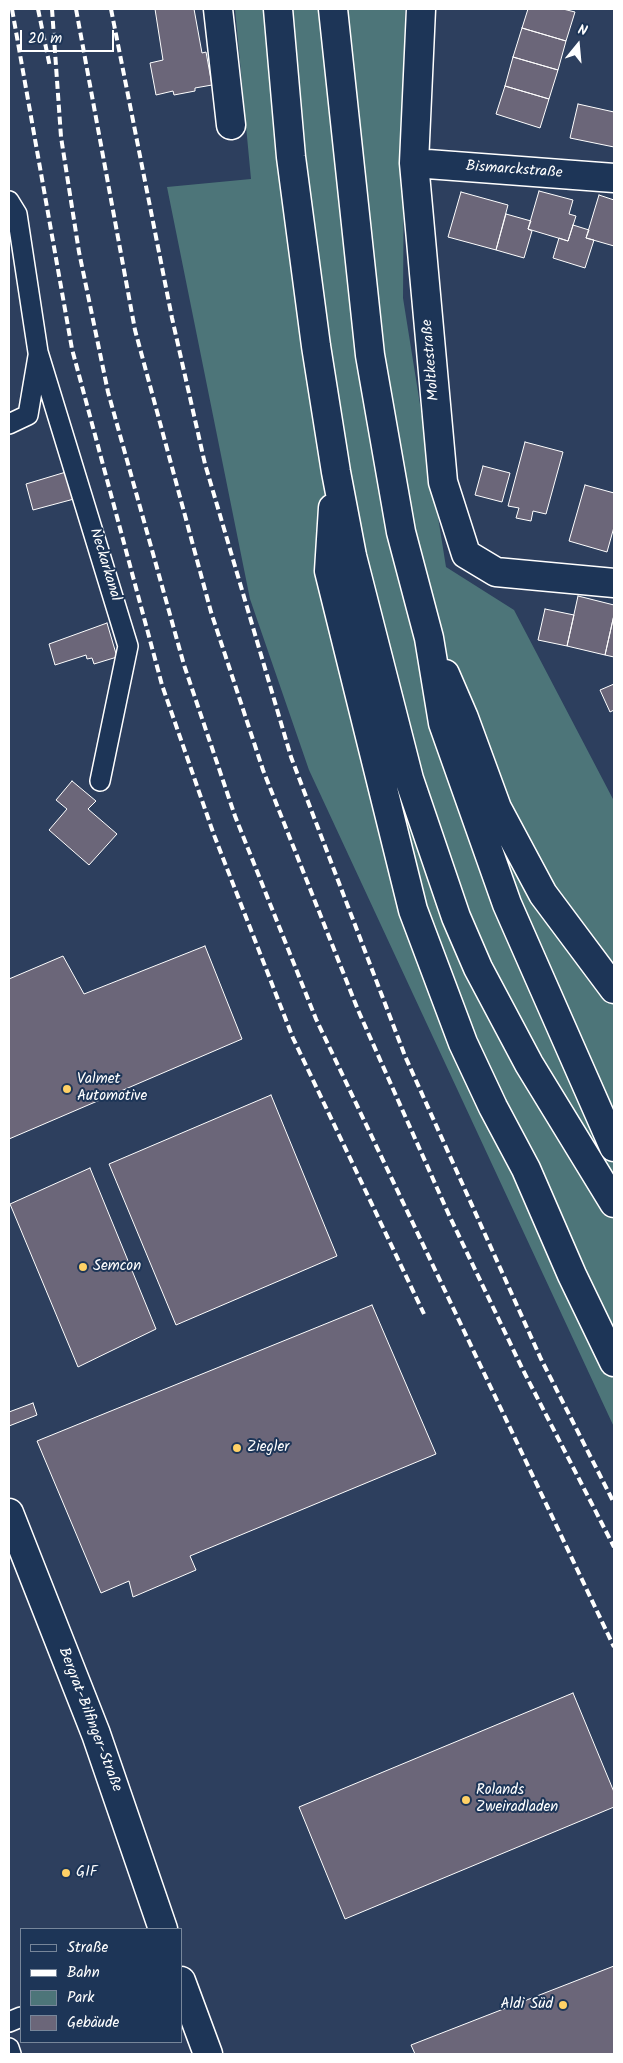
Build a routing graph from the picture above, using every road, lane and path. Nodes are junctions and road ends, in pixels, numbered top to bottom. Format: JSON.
{"nodes":[{"id":1,"x":218,"y":9,"type":"edge"},
{"id":2,"x":278,"y":9,"type":"edge"},
{"id":3,"x":333,"y":9,"type":"edge"},
{"id":4,"x":421,"y":9,"type":"edge"},
{"id":5,"x":231,"y":125,"type":"dead end"},
{"id":6,"x":414,"y":163,"type":"junction"},
{"id":7,"x":614,"y":178,"type":"edge"},
{"id":8,"x":9,"y":201,"type":"edge"},
{"id":9,"x":38,"y":352,"type":"junction"},
{"id":10,"x":9,"y":424,"type":"edge"},
{"id":11,"x":336,"y":472,"type":"junction"},
{"id":12,"x":614,"y":583,"type":"edge"},
{"id":13,"x":429,"y":638,"type":"junction"},
{"id":14,"x":100,"y":781,"type":"dead end"},
{"id":15,"x":614,"y":989,"type":"edge"},
{"id":16,"x":614,"y":1147,"type":"edge"},
{"id":17,"x":614,"y":1203,"type":"edge"},
{"id":18,"x":614,"y":1362,"type":"edge"},
{"id":19,"x":9,"y":1513,"type":"edge"},
{"id":20,"x":163,"y":1928,"type":"edge"},
{"id":21,"x":182,"y":1984,"type":"edge"},
{"id":22,"x":9,"y":2048,"type":"edge"},
{"id":23,"x":11,"y":2054,"type":"edge"},
{"id":24,"x":208,"y":2054,"type":"edge"}],
"edges":[{"from":1,"to":5,"type":"main road"},
{"from":2,"to":11,"type":"main road"},
{"from":3,"to":13,"type":"main road"},
{"from":4,"to":6,"type":"main road","name":"Moltkestraße"},
{"from":6,"to":7,"type":"main road","name":"Bismarckstraße"},
{"from":6,"to":12,"type":"main road","name":"Moltkestraße"},
{"from":8,"to":9,"type":"lane","name":"Neckarkanal"},
{"from":9,"to":10,"type":"lane","name":"Neckarkanal"},
{"from":9,"to":14,"type":"lane","name":"Neckarkanal"},
{"from":11,"to":17,"type":"main road"},
{"from":11,"to":18,"type":"main road"},
{"from":13,"to":15,"type":"main road"},
{"from":13,"to":16,"type":"main road"},
{"from":19,"to":20,"type":"main road","name":"Bergrat-Bilfinger-Straße"},
{"from":21,"to":24,"type":"main road"},
{"from":22,"to":23,"type":"lane"}]}
